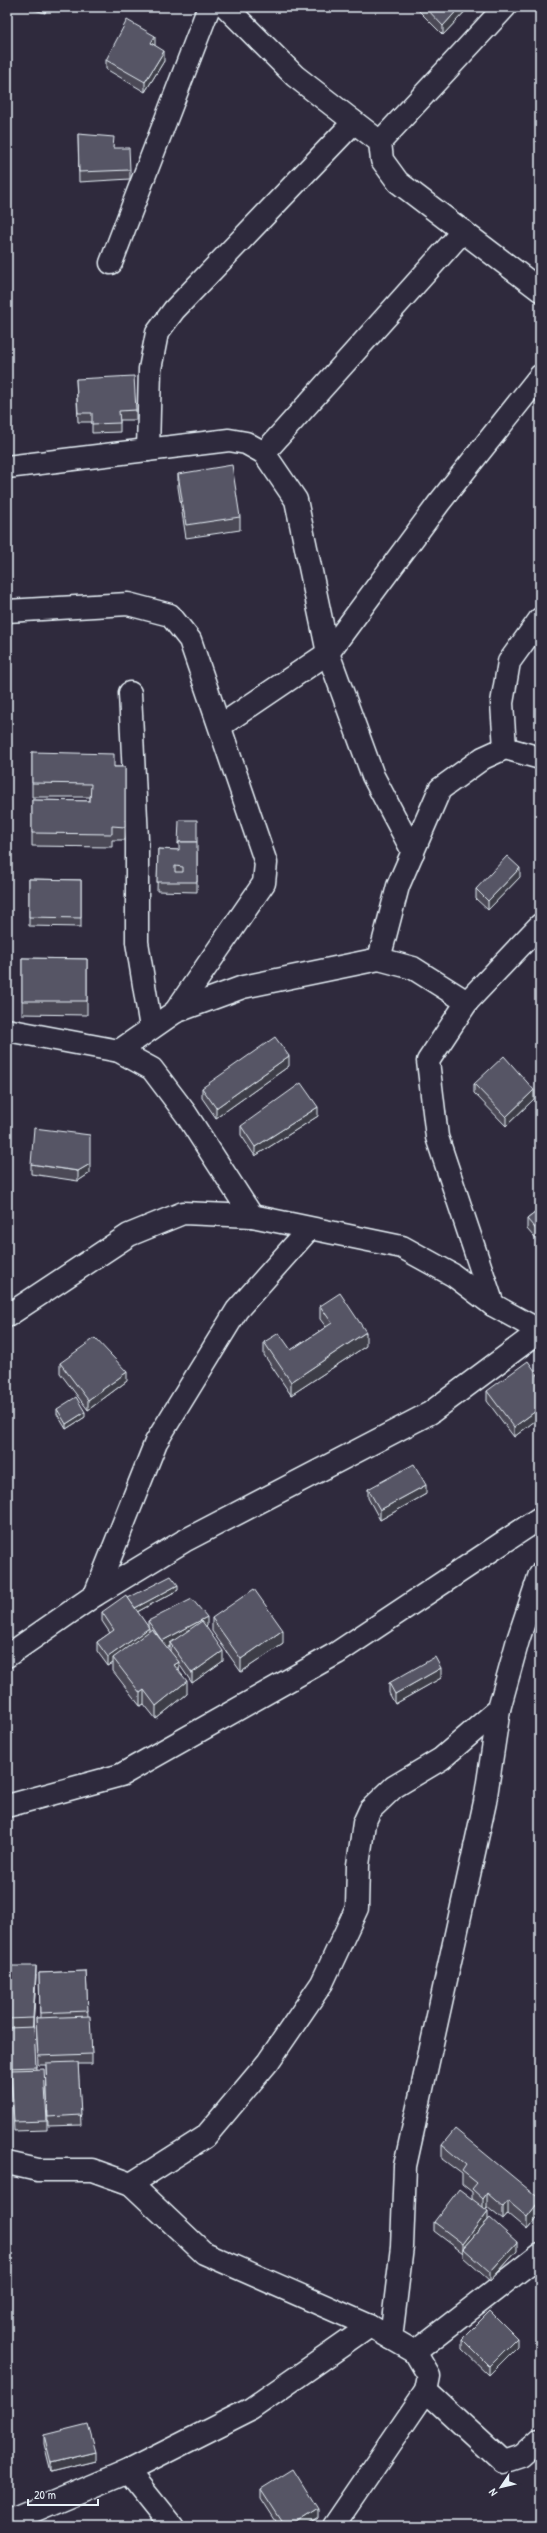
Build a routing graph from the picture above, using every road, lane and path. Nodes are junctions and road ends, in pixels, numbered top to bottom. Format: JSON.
{"nodes":[{"id":1,"x":505,"y":7,"type":"edge"},
{"id":2,"x":224,"y":8,"type":"edge"},
{"id":3,"x":354,"y":122,"type":"junction"},
{"id":4,"x":380,"y":142,"type":"junction"},
{"id":5,"x":463,"y":231,"type":"junction"},
{"id":6,"x":111,"y":263,"type":"dead end"},
{"id":7,"x":540,"y":290,"type":"edge"},
{"id":8,"x":540,"y":376,"type":"edge"},
{"id":9,"x":148,"y":450,"type":"junction"},
{"id":10,"x":264,"y":453,"type":"junction"},
{"id":11,"x":7,"y":467,"type":"edge"},
{"id":12,"x":7,"y":611,"type":"edge"},
{"id":13,"x":540,"y":619,"type":"edge"},
{"id":14,"x":328,"y":653,"type":"junction"},
{"id":15,"x":130,"y":693,"type":"dead end"},
{"id":16,"x":220,"y":726,"type":"junction"},
{"id":17,"x":505,"y":748,"type":"junction"},
{"id":18,"x":540,"y":758,"type":"edge"},
{"id":19,"x":413,"y":852,"type":"junction"},
{"id":20,"x":540,"y":925,"type":"edge"},
{"id":21,"x":379,"y":959,"type":"junction"},
{"id":22,"x":467,"y":1002,"type":"junction"},
{"id":23,"x":175,"y":1012,"type":"junction"},
{"id":24,"x":151,"y":1028,"type":"junction"},
{"id":25,"x":7,"y":1030,"type":"edge"},
{"id":26,"x":119,"y":1051,"type":"junction"},
{"id":27,"x":252,"y":1216,"type":"junction"},
{"id":28,"x":309,"y":1228,"type":"junction"},
{"id":29,"x":493,"y":1305,"type":"junction"},
{"id":30,"x":7,"y":1316,"type":"edge"},
{"id":31,"x":540,"y":1331,"type":"edge"},
{"id":32,"x":540,"y":1518,"type":"edge"},
{"id":33,"x":540,"y":1574,"type":"edge"},
{"id":34,"x":95,"y":1595,"type":"junction"},
{"id":35,"x":7,"y":1656,"type":"edge"},
{"id":36,"x":499,"y":1709,"type":"junction"},
{"id":37,"x":7,"y":1806,"type":"edge"},
{"id":38,"x":7,"y":2163,"type":"edge"},
{"id":39,"x":131,"y":2184,"type":"junction"},
{"id":40,"x":540,"y":2255,"type":"edge"},
{"id":41,"x":370,"y":2326,"type":"junction"},
{"id":42,"x":391,"y":2338,"type":"junction"},
{"id":43,"x":415,"y":2352,"type":"junction"},
{"id":44,"x":426,"y":2391,"type":"junction"},
{"id":45,"x":540,"y":2439,"type":"edge"},
{"id":46,"x":128,"y":2471,"type":"junction"},
{"id":47,"x":33,"y":2518,"type":"edge"},
{"id":48,"x":7,"y":2522,"type":"edge"},
{"id":49,"x":172,"y":2526,"type":"edge"},
{"id":50,"x":334,"y":2526,"type":"edge"}],
"edges":[{"from":1,"to":4,"type":"street"},
{"from":2,"to":3,"type":"street"},
{"from":2,"to":6,"type":"street"},
{"from":3,"to":4,"type":"street"},
{"from":3,"to":9,"type":"street"},
{"from":4,"to":5,"type":"street"},
{"from":5,"to":7,"type":"street"},
{"from":5,"to":10,"type":"street"},
{"from":8,"to":14,"type":"street"},
{"from":9,"to":10,"type":"street"},
{"from":9,"to":11,"type":"street"},
{"from":10,"to":14,"type":"street"},
{"from":12,"to":16,"type":"street"},
{"from":13,"to":17,"type":"street"},
{"from":14,"to":16,"type":"street"},
{"from":14,"to":19,"type":"street"},
{"from":15,"to":24,"type":"street"},
{"from":16,"to":23,"type":"street"},
{"from":17,"to":18,"type":"street"},
{"from":17,"to":19,"type":"street"},
{"from":19,"to":21,"type":"street"},
{"from":20,"to":22,"type":"street"},
{"from":21,"to":22,"type":"street"},
{"from":21,"to":23,"type":"street"},
{"from":22,"to":29,"type":"street"},
{"from":23,"to":24,"type":"street"},
{"from":24,"to":26,"type":"street"},
{"from":25,"to":26,"type":"street"},
{"from":26,"to":27,"type":"street"},
{"from":27,"to":28,"type":"street"},
{"from":27,"to":30,"type":"street"},
{"from":28,"to":29,"type":"street"},
{"from":28,"to":34,"type":"street"},
{"from":29,"to":31,"type":"street"},
{"from":31,"to":34,"type":"street"},
{"from":32,"to":37,"type":"street"},
{"from":33,"to":36,"type":"street"},
{"from":34,"to":35,"type":"street"},
{"from":36,"to":39,"type":"street"},
{"from":36,"to":42,"type":"street"},
{"from":38,"to":39,"type":"street"},
{"from":39,"to":41,"type":"street"},
{"from":40,"to":43,"type":"street"},
{"from":41,"to":42,"type":"street"},
{"from":41,"to":46,"type":"street"},
{"from":42,"to":43,"type":"street"},
{"from":43,"to":44,"type":"street"},
{"from":44,"to":45,"type":"street"},
{"from":44,"to":50,"type":"street"},
{"from":46,"to":47,"type":"street"},
{"from":46,"to":49,"type":"street"},
{"from":47,"to":48,"type":"street"}]}
